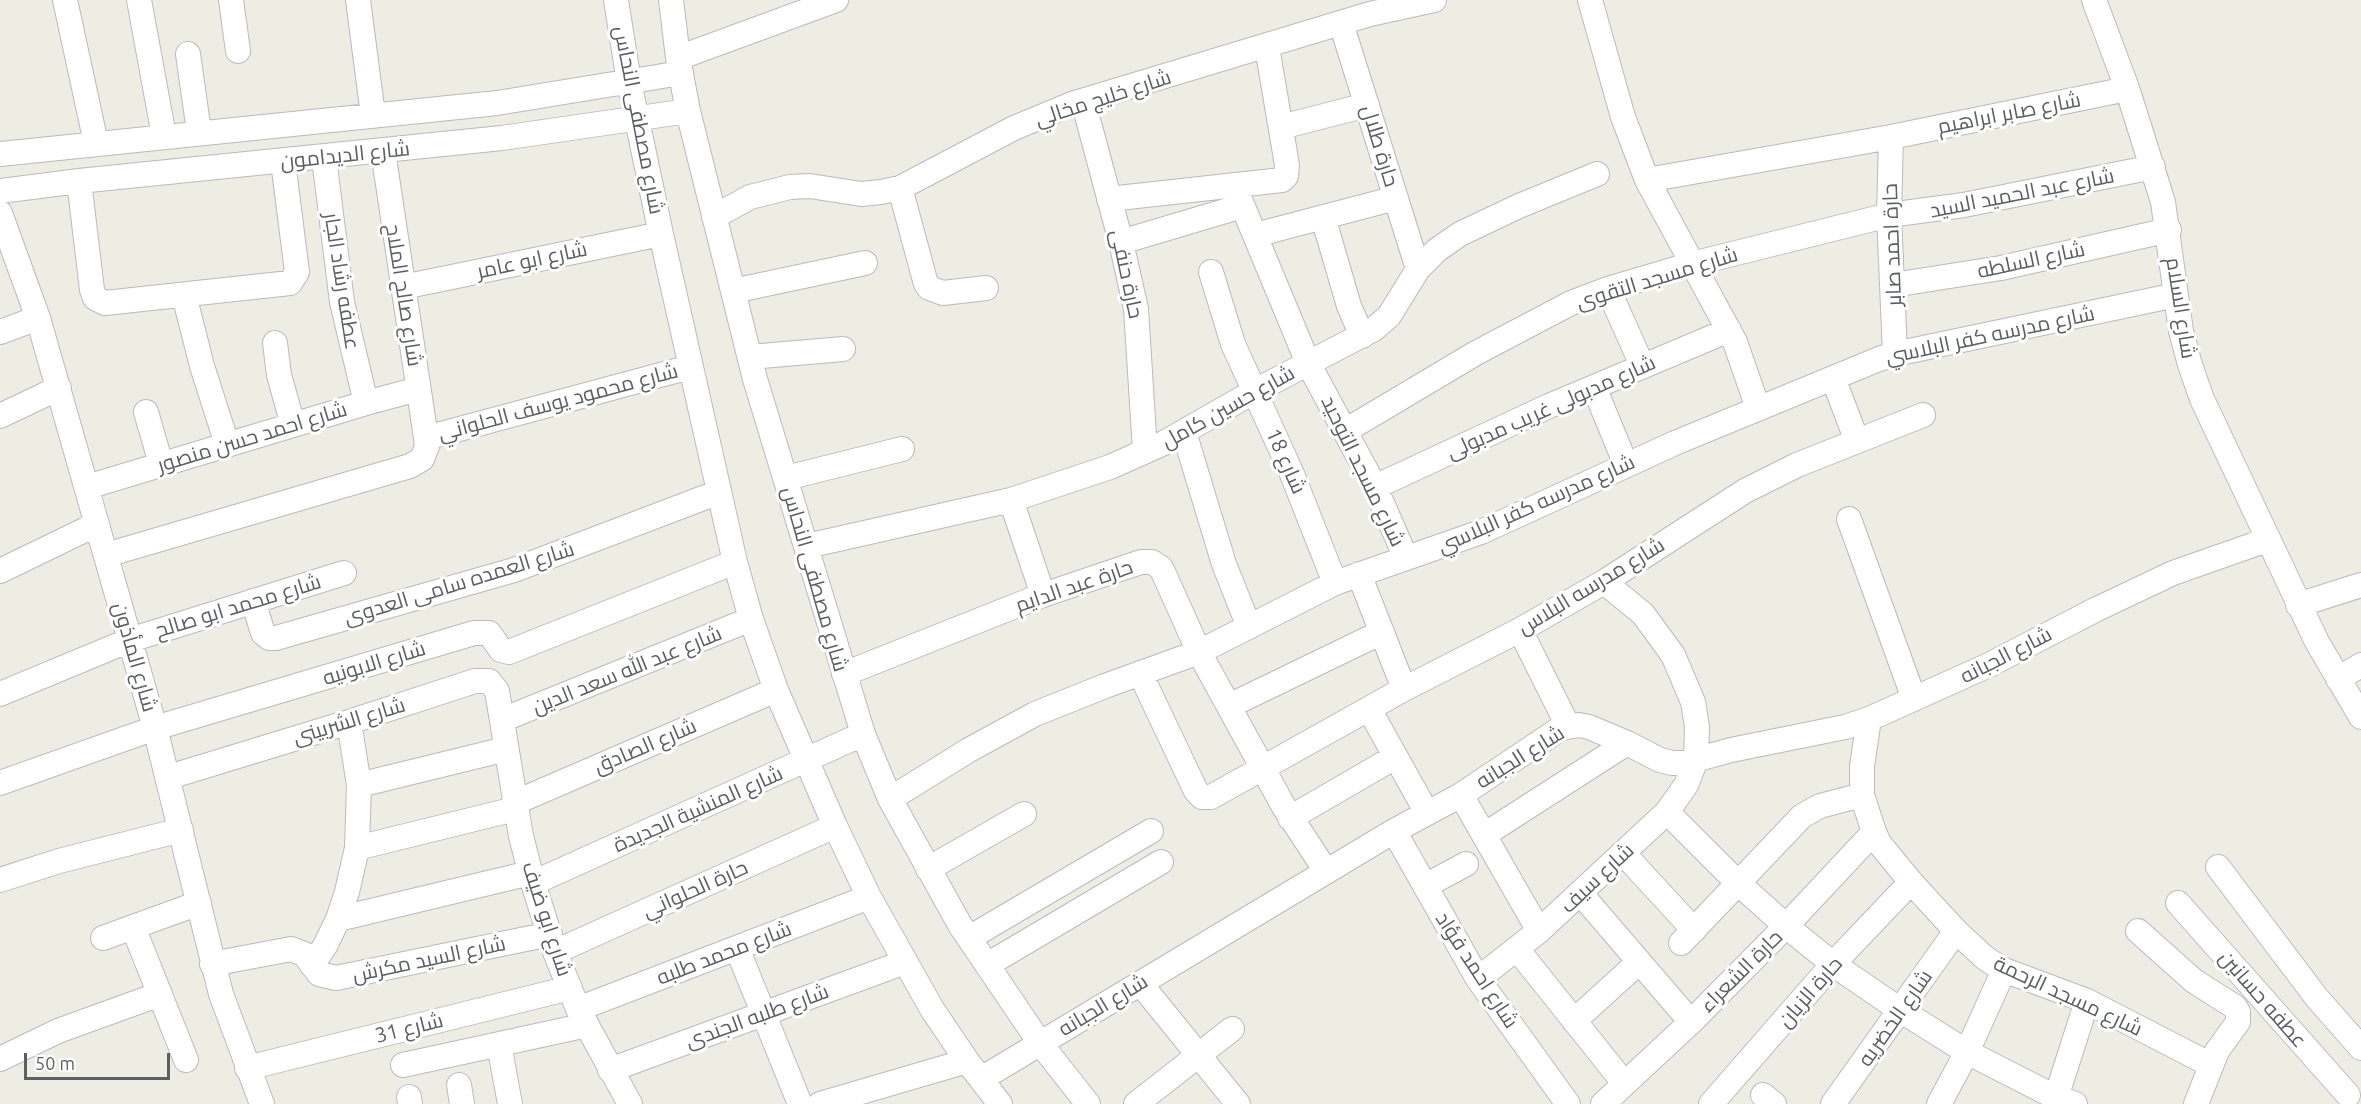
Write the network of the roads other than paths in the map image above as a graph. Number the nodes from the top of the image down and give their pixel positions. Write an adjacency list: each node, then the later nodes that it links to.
1 (65, 0): 27 (street)
2 (139, 0): 25 (street)
3 (231, 0): 13 (street)
4 (358, 0): 21 (street)
5 (616, 0): 16 (street, شارع مصطفى النحاس)
6 (671, 0): 15 (street, شارع مصطفى النحاس)
7 (836, 0): 15 (street, شارع الديدامون)
8 (1434, 0): 11 (street, شارع خليج مخالي)
9 (1590, 0): 34 (street)
10 (2094, 0): 17 (street, شارع السلام)
11 (1341, 23): 12 (street, شارع خليج مخالي); 19 (street, حارة طلال)
12 (1267, 46): 18 (street, شارع خليج مخالي); 23 (street)
13 (238, 51)
14 (188, 54): 24 (street)
15 (679, 66): 16 (street, شارع الديدامون); 20 (street, شارع مصطفى النحاس)
16 (629, 82): 21 (street, شارع الديدامون); 22 (street, شارع مصطفى النحاس)
17 (2127, 89): 26 (street, شارع صابر ابراهيم); 32 (street, شارع السلام)
18 (1083, 101): 36 (street, شارع خليج مخالي); 40 (street, حارة حنفى)
19 (1367, 105): 23 (street); 39 (street, حارة طلال)
20 (688, 111): 22 (street, شارع الديدامون); 43 (street, شارع مصطفى النحاس)
21 (373, 115): 24 (street, شارع الديدامون)
22 (636, 120): 28 (street, شارع الديدامون); 46 (street, شارع مصطفى النحاس)
23 (1281, 128): 38 (street)
24 (199, 132): 25 (street, شارع الديدامون)
25 (164, 136): 27 (street, شارع الديدامون)
26 (1891, 137): 34 (street, شارع صابر ابراهيم); 42 (street, حارة احمد صابر)
27 (96, 143): 29 (street, شارع الديدامون)
28 (382, 151): 30 (street, شارع الديدامون); 54 (street, شارع صالح الملاح)
29 (0, 154)
30 (324, 158): 31 (street, شارع الديدامون); 76 (street, عطفه رشاد الجار)
31 (283, 162): 35 (street, شارع الديدامون); 58 (street)
32 (2153, 167): 42 (street, شارع عبد الحميد السيد); 45 (street, شارع السلام)
33 (1597, 174): 51 (street, شارع حسين كامل)
34 (1647, 180): 50 (street)
35 (79, 181): 37 (street, شارع الديدامون); 58 (street)
36 (900, 188): 43 (street, شارع خليج مخالي); 55 (street)
37 (0, 191)
38 (1238, 196): 40 (street); 47 (street, شارع مسجد التوحيد); 48 (street)
39 (1396, 198): 44 (street); 51 (street, حارة طلال)
40 (1109, 199): 48 (street, حارة حنفى)
41 (0, 213): 60 (street, شارع المأذون)
42 (1889, 215): 50 (street, شارع مسجد التقوى); 53 (street, حارة احمد صابر)
43 (714, 217): 57 (street, شارع مصطفى النحاس)
44 (1323, 217): 47 (street); 63 (street)
45 (2169, 230): 53 (street, شارع السلطه); 59 (street, شارع السلام)
46 (661, 234): 54 (street, شارع ابو عامر); 70 (street, شارع مصطفى النحاس)
47 (1255, 236): 68 (street, شارع مسجد التوحيد)
48 (1121, 242): 88 (street, حارة حنفى)
49 (865, 263): 57 (street)
50 (1692, 264): 56 (street, شارع مسجد التقوى); 61 (street)
51 (1418, 269): 63 (street, شارع حسين كامل)
52 (1211, 272): 75 (street, شارع 18)
53 (1893, 285): 66 (street, حارة احمد صابر)
54 (403, 287): 74 (street, شارع صالح الملاح)
55 (986, 288)
56 (1608, 289): 69 (street); 82 (street, شارع مسجد التقوى)
57 (733, 291): 67 (street, شارع مصطفى النحاس)
58 (184, 295): 86 (street)
59 (2176, 295): 66 (street, شارع مدرسه كفر البلاسي); 98 (street, شارع السلام)
60 (38, 318): 62 (street); 73 (street, شارع المأذون)
61 (1729, 330): 69 (street, شارع مدبولى غريب مدبولى); 77 (street)
62 (0, 332)
63 (1362, 336): 68 (street, شارع حسين كامل)
64 (275, 343): 81 (street)
65 (843, 349): 67 (street)
66 (1895, 354): 71 (street, شارع مدرسه كفر البلاسي)
67 (750, 357): 91 (street, شارع مصطفى النحاس)
68 (1308, 363): 75 (street, شارع حسين كامل); 82 (street, شارع مسجد التوحيد)
69 (1642, 365): 72 (street, شارع مدبولى غريب مدبولى)
70 (690, 367): 84 (street, شارع محمود يوسف الحلواني); 94 (street, شارع مصطفى النحاس)
71 (1833, 378): 77 (street, شارع مدرسه كفر البلاسي); 85 (street)
72 (1594, 387): 90 (street); 93 (street, شارع مدبولى غريب مدبولى)
73 (58, 388): 80 (street); 92 (street, شارع المأذون)
74 (418, 389): 76 (street, شارع احمد حسن منصور); 84 (street, شارع صالح الملاح)
75 (1255, 391): 83 (street, شارع حسين كامل); 107 (street, شارع 18)
76 (366, 403): 81 (street, شارع احمد حسن منصور)
77 (1758, 408): 90 (street, شارع مدرسه كفر البلاسي)
78 (146, 412): 89 (street)
79 (1923, 415): 85 (street, شارع مدرسه البلاس)
80 (0, 416)
81 (293, 425): 86 (street, شارع احمد حسن منصور)
82 (1346, 431): 93 (street, شارع مسجد التوحيد)
83 (1184, 432): 88 (street, شارع حسين كامل); 113 (street)
84 (426, 438): 100 (street)
85 (1857, 441): 106 (street, شارع مدرسه البلاس)
86 (227, 444): 89 (street, شارع احمد حسن منصور)
87 (902, 449): 91 (street)
88 (1146, 451): 95 (street, شارع حسين كامل)
89 (161, 464): 92 (street, شارع احمد حسن منصور)
90 (1626, 465): 101 (street, شارع مدرسه كفر البلاسي)
91 (786, 478): 99 (street, شارع مصطفى النحاس)
92 (87, 487): 97 (street, شارع المأذون)
93 (1375, 487): 101 (street, شارع مسجد التوحيد)
94 (719, 492): 102 (street, شارع مصطفى النحاس); 110 (street, شارع العمده سامى العدوى)
95 (1011, 500): 99 (street, شارع حسين كامل); 109 (street)
96 (1849, 519): 125 (street)
97 (97, 524): 100 (street, شارع المأذون); 103 (street)
98 (2267, 540): 111 (street, شارع السلام); 125 (street, شارع الجبانه)
99 (807, 546): 119 (street, شارع مصطفى النحاس)
100 (106, 555): 116 (street, شارع المأذون)
101 (1406, 558): 105 (street, شارع مدرسه كفر البلاسي)
102 (735, 562): 112 (street, شارع مصطفى النحاس); 133 (street, شارع الابونيه)
103 (0, 571)
104 (344, 573): 110 (street, شارع محمد ابو صالح)
105 (1359, 574): 107 (street, شارع مدرسه كفر البلاسي); 115 (street)
106 (1604, 582): 114 (street, شارع مدرسه البلاس); 139 (street)
107 (1335, 583): 113 (street, شارع مدرسه كفر البلاسي)
108 (2361, 585): 111 (street)
109 (1042, 595): 117 (street, حارة عبد الدايم); 119 (street, حارة عبد الدايم)
110 (253, 601): 116 (street, شارع محمد ابو صالح)
111 (2298, 605): 121 (street, شارع السلام)
112 (751, 619): 122 (street, شارع مصطفى النحاس); 130 (street, شارع عبد الله سعد الدين)
113 (1249, 627): 117 (street, شارع مدرسه كفر البلاسي)
114 (1520, 630): 123 (street, شارع مدرسه البلاس); 132 (street)
115 (1382, 632): 123 (street); 126 (street)
116 (130, 640): 124 (street, شارع محمد ابو صالح); 133 (street, شارع المأذون)
117 (1199, 652): 120 (street, شارع مدرسه كفر البلاسي); 126 (street, حارة عبد الدايم)
118 (2361, 665): 121 (street)
119 (844, 674): 134 (street, شارع مصطفى النحاس)
120 (1140, 674): 140 (street, شارع مدرسه البلاس); 146 (street, شارع مدرسه كفر البلاسي)
121 (2338, 679): 128 (street, شارع السلام)
122 (776, 690): 138 (street, شارع مصطفى النحاس); 147 (street, شارع الصادق)
123 (1404, 690): 127 (street, شارع مدرسه البلاس)
124 (0, 694)
125 (1914, 699): 129 (street, شارع الجبانه)
126 (1229, 706): 140 (street, حارة عبد الدايم)
127 (1369, 709): 137 (street); 140 (street, شارع مدرسه البلاس)
128 (2361, 717)
129 (1869, 719): 139 (street, شارع الجبانه); 145 (street, شارع مسجد الرحمة)
130 (502, 720): 131 (street, شارع الشربينى); 136 (street, شارع ابو ضيف)
131 (349, 722): 141 (street, شارع الشربينى); 143 (street)
132 (1568, 726): 135 (street, شارع الجبانه); 144 (street, شارع الجبانه)
133 (155, 728): 141 (street, شارع المأذون); 142 (street, شارع الابونيه)
134 (863, 734): 138 (street, شارع المنشية الجديدة); 146 (street, شارع مصطفى النحاس)
135 (1627, 743): 139 (street, شارع الجبانه); 157 (street)
136 (506, 749): 143 (street); 147 (street, شارع ابو ضيف)
137 (1395, 757): 149 (street); 151 (street)
138 (806, 760): 152 (street, شارع مصطفى النحاس); 165 (street, شارع المنشية الجديدة)
139 (1696, 760): 148 (street, شارع سيف)
140 (1264, 768): 151 (street, حارة عبد الدايم)
141 (169, 777): 153 (street, شارع المأذون)
142 (0, 783)
143 (359, 785): 158 (street)
144 (1461, 795): 149 (street, شارع الجبانه); 157 (street)
145 (1862, 795): 156 (street, شارع مسجد الرحمة); 168 (street)
146 (890, 799): 163 (street, شارع مصطفى النحاس)
147 (514, 806): 158 (street, شارع الصادق); 165 (street, شارع ابو ضيف)
148 (1667, 812): 159 (street, شارع سيف); 168 (street)
149 (1427, 813): 155 (street, شارع الجبانه)
150 (1024, 814): 163 (street)
151 (1290, 819): 164 (street, حارة عبد الدايم)
152 (835, 826): 171 (street, شارع مصطفى النحاس); 182 (street, حارة الحلواني)
153 (181, 830): 166 (street); 172 (street, شارع المأذون)
154 (1152, 831): 181 (street)
155 (1394, 831): 164 (street, شارع الجبانه); 169 (street, شارع احمد فؤاد)
156 (1874, 832): 167 (street, شارع مسجد الرحمة); 175 (street, حارة الشعراء)
157 (1484, 835): 177 (street)
158 (357, 848): 174 (street)
159 (1624, 854): 168 (street); 170 (street, شارع سيف)
160 (1161, 862): 190 (street)
161 (1466, 864): 169 (street)
162 (2218, 867): 204 (street)
163 (928, 869): 181 (street, شارع مصطفى النحاس)
164 (1326, 871): 193 (street, شارع الجبانه)
165 (531, 878): 174 (street, شارع المنشية الجديدة); 182 (street, شارع ابو ضيف)
166 (0, 880)
167 (1911, 882): 178 (street, شارع مسجد الرحمة); 188 (street, حارة الزيان)
168 (1738, 883): 175 (street)
169 (1425, 886): 192 (street, شارع احمد فؤاد)
170 (1581, 894): 177 (street, شارع سيف); 186 (street)
171 (869, 897): 183 (street, شارع محمد طلبه); 185 (street, شارع مصطفى النحاس)
172 (199, 903): 176 (street); 187 (street, شارع المأذون)
173 (2178, 903): 215 (street, عطفه حسانين)
174 (338, 919): 189 (street)
175 (1786, 926): 188 (street); 200 (street, حارة الشعراء)
176 (133, 927): 180 (street); 194 (street)
177 (1539, 931): 184 (street, شارع سيف)
178 (1956, 931): 191 (street, شارع مسجد الرحمة); 197 (street, شارع الخضريه)
179 (2138, 931): 210 (street)
180 (103, 938)
181 (969, 938): 190 (street, شارع مصطفى النحاس)
182 (552, 943): 189 (street, شارع السيد مكرش); 196 (street, شارع ابو ضيف)
183 (737, 948): 196 (street, شارع محمد طلبه); 198 (street)
184 (1517, 949): 192 (street, شارع سيف); 199 (street)
185 (905, 962): 198 (street, شارع طلبه الجندى); 213 (street, شارع مصطفى النحاس)
186 (1640, 962): 199 (street); 200 (street)
187 (212, 964): 189 (street, شارع السيد مكرش); 211 (street, شارع المأذون)
188 (1833, 964): 197 (street); 228 (street, حارة الزيان)
189 (312, 965)
190 (987, 965): 202 (street, شارع مصطفى النحاس)
191 (2004, 970): 195 (street, شارع مسجد الرحمة); 205 (street)
192 (1478, 979): 226 (street, شارع احمد فؤاد)
193 (1140, 983): 202 (street, شارع الجبانه); 206 (street)
194 (160, 994): 207 (street); 208 (street)
195 (2087, 1001): 210 (street, شارع مسجد الرحمة); 216 (street)
196 (578, 1007): 203 (street); 211 (street, شارع 31); 212 (street, شارع ابو ضيف)
197 (1900, 1010): 205 (street); 229 (street, شارع الخضريه)
198 (764, 1014): 212 (street, شارع طلبه الجندى); 220 (street)
199 (1574, 1021): 214 (street)
200 (1690, 1022): 214 (street, حارة الشعراء)
201 (1232, 1029): 206 (street)
202 (1040, 1043): 213 (street, شارع الجبانه); 223 (street, شارع مصطفى النحاس)
203 (498, 1044): 209 (street); 218 (street)
204 (2361, 1048)
205 (1967, 1052): 216 (street); 230 (street)
206 (1198, 1055): 224 (street); 225 (street)
207 (0, 1059)
208 (186, 1060)
209 (403, 1065)
210 (2211, 1065): 231 (street)
211 (247, 1068): 217 (street, شارع المأذون)
212 (610, 1070): 219 (street, شارع ابو ضيف)
213 (974, 1070): 221 (street, شارع الجبانه); 222 (street, شارع مصطفى النحاس)
214 (1624, 1083): 227 (street, حارة الشعراء)
215 (2349, 1094)
216 (2062, 1102)
217 (262, 1104)
218 (510, 1104)
219 (630, 1104)
220 (800, 1104)
221 (820, 1104)
222 (1000, 1104)
223 (1088, 1104)
224 (1136, 1104)
225 (1238, 1104)
226 (1568, 1104)
227 (1603, 1104)
228 (1711, 1104)
229 (1833, 1104)
230 (1939, 1104)
231 (2196, 1104)

